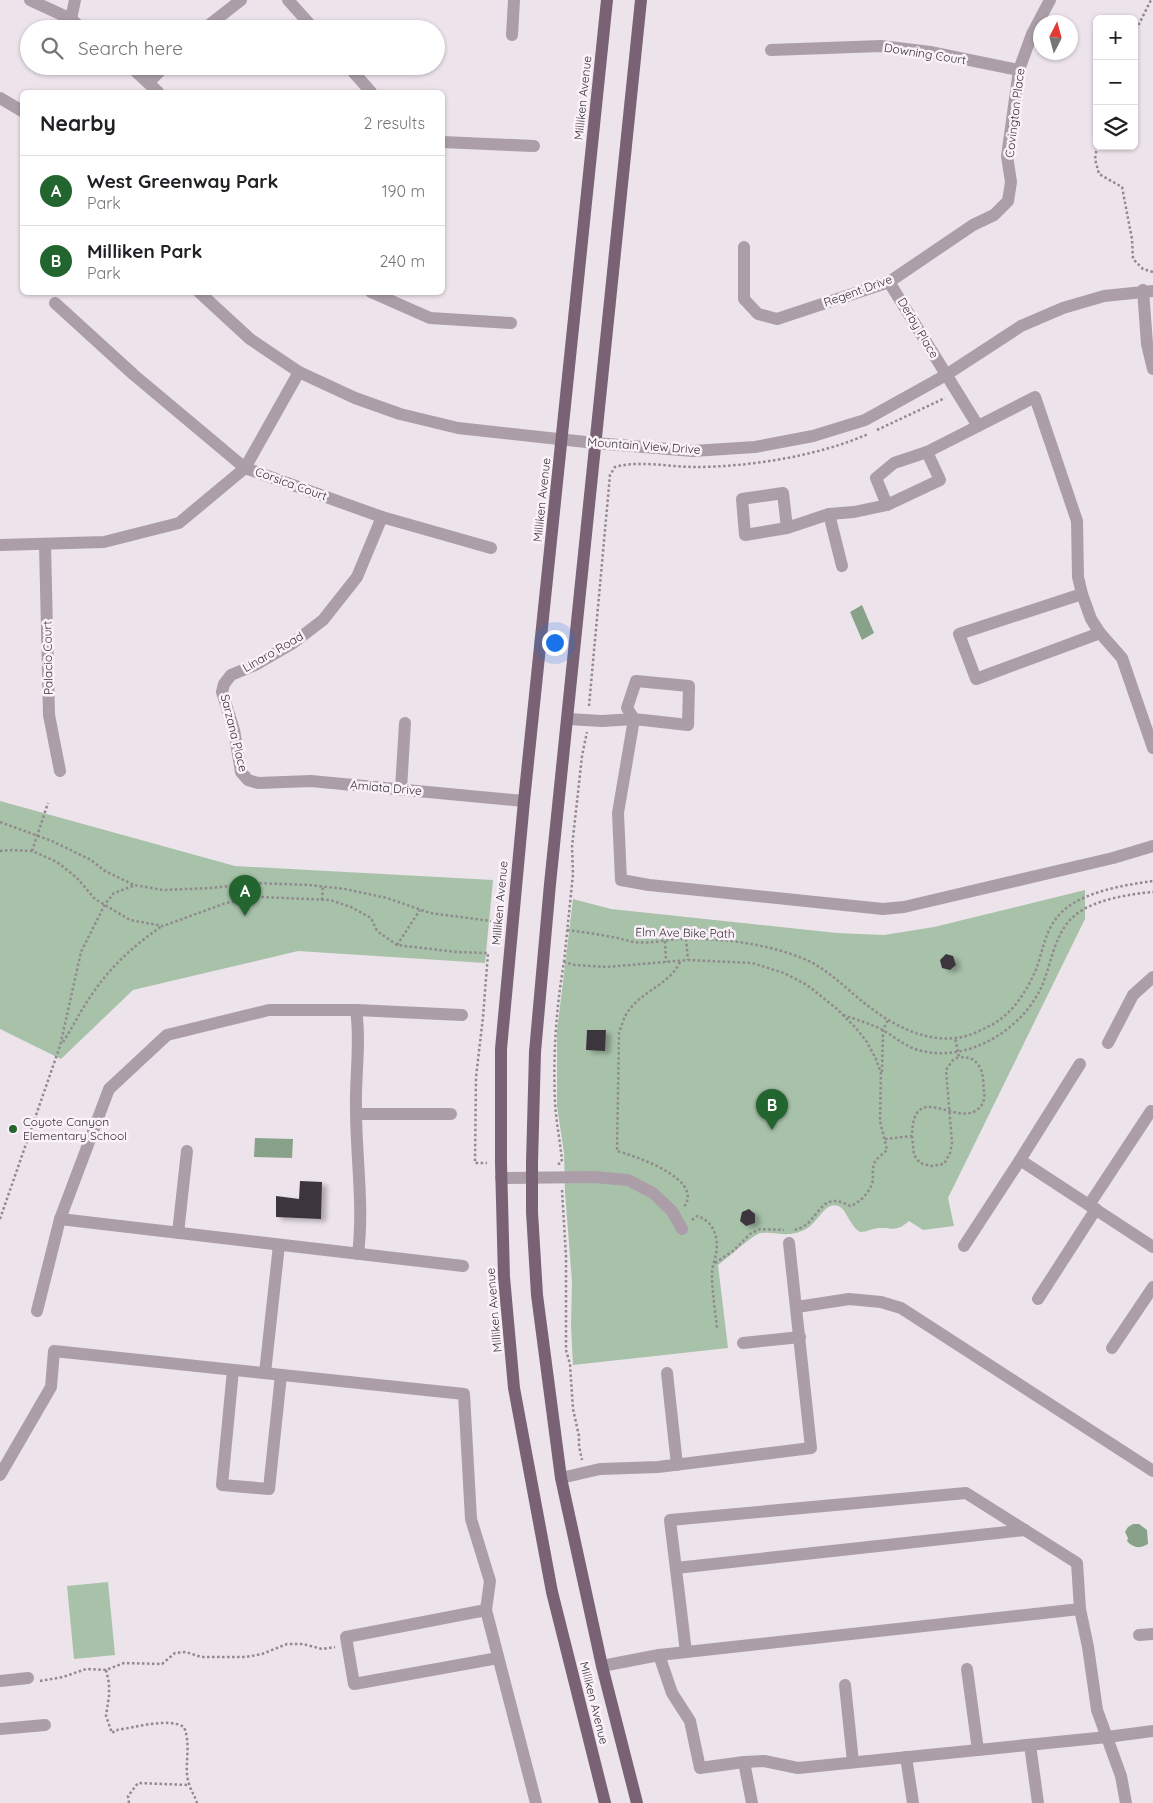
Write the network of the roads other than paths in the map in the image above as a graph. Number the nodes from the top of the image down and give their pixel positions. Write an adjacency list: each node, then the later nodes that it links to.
1 (30, 0): 9 (street)
2 (75, 0): 9 (street)
3 (240, 0): 10 (street)
4 (288, 0): 11 (street)
5 (514, 0): 12 (street)
6 (607, 0): 37 (main road, Milliken Avenue)
7 (640, 0): 38 (main road, Milliken Avenue)
8 (1050, 0): 14 (street, Covington Place)
9 (71, 19)
10 (215, 20)
11 (306, 20)
12 (512, 35)
13 (771, 50): 14 (street, Downing Court)
14 (1019, 70): 25 (street, Covington Place)
15 (141, 75): 18 (street)
16 (156, 75): 18 (street)
17 (356, 75): 20 (street)
18 (149, 82): 19 (street)
19 (156, 90)
20 (369, 90)
21 (0, 98): 22 (street)
22 (20, 110)
23 (445, 142): 24 (street)
24 (534, 146)
25 (1008, 201): 27 (street, Regent Drive)
26 (744, 247): 27 (street, Regent Drive)
27 (890, 282): 35 (street, Derby Place)
28 (1148, 290): 33 (street); 35 (street, Mountain View Drive)
29 (202, 295): 34 (street, Mountain View Drive)
30 (378, 295): 32 (street)
31 (55, 303): 40 (street, Corsica Court)
32 (511, 323)
33 (1153, 369)
34 (299, 372): 37 (street, Mountain View Drive); 40 (street)
35 (946, 375): 36 (street, Derby Place); 38 (street, Mountain View Drive)
36 (978, 426): 39 (street); 49 (street)
37 (562, 440): 38 (street, Mountain View Drive); 59 (main road, Milliken Avenue)
38 (595, 443): 52 (main road, Milliken Avenue)
39 (927, 452): 41 (street); 41 (street)
40 (245, 468): 43 (street, Corsica Court); 45 (street)
41 (887, 505): 42 (street)
42 (829, 514): 44 (street); 48 (street)
43 (382, 517): 47 (street, Corsica Court); 51 (street, Linaro Road)
44 (787, 528)
45 (45, 544): 46 (street); 56 (street, Palacio Court)
46 (0, 545)
47 (491, 548)
48 (842, 566)
49 (1082, 594): 50 (street); 50 (street)
50 (1100, 633): 55 (street)
51 (224, 684): 57 (street, Sarzana Place)
52 (568, 719): 53 (street); 72 (main road, Milliken Avenue)
53 (634, 720): 53 (street); 60 (street)
54 (404, 723): 58 (street)
55 (1153, 748)
56 (60, 771)
57 (248, 780): 58 (street, Amiata Drive)
58 (401, 789): 59 (street, Amiata Drive)
59 (524, 801): 71 (main road, Milliken Avenue)
60 (1153, 846)
61 (1152, 979): 64 (street)
62 (356, 1010): 63 (street); 67 (street); 74 (street)
63 (462, 1015)
64 (1108, 1043)
65 (1080, 1064): 70 (street)
66 (1152, 1111): 73 (street)
67 (356, 1114): 68 (street); 81 (street)
68 (450, 1114)
69 (187, 1151): 76 (street)
70 (1020, 1160): 73 (street); 79 (street)
71 (501, 1178): 72 (street); 122 (main road, Milliken Avenue)
72 (532, 1178): 75 (street); 97 (main road, Milliken Avenue)
73 (1092, 1207): 80 (street); 84 (street)
74 (60, 1219): 76 (street); 86 (street)
75 (685, 1225)
76 (178, 1233): 78 (street)
77 (789, 1243): 85 (street)
78 (279, 1245): 81 (street); 91 (street)
79 (964, 1246)
80 (1153, 1247)
81 (358, 1254): 82 (street)
82 (463, 1266)
83 (1153, 1287): 89 (street)
84 (1038, 1299)
85 (797, 1307): 87 (street); 95 (street)
86 (37, 1311)
87 (800, 1337): 88 (street); 94 (street)
88 (743, 1343)
89 (1112, 1348)
90 (233, 1370): 91 (street); 93 (street); 96 (street)
91 (265, 1373): 93 (street)
92 (667, 1373): 94 (street)
93 (280, 1374): 101 (street)
94 (678, 1465): 97 (street)
95 (1153, 1471)
96 (0, 1475)
97 (561, 1478): 107 (main road, Milliken Avenue)
98 (1025, 1530): 99 (street); 99 (street); 100 (street)
99 (676, 1568): 104 (street)
100 (1080, 1609): 104 (street); 115 (street)
101 (486, 1610): 106 (street); 106 (street)
102 (1153, 1634): 103 (street)
103 (1139, 1636)
104 (686, 1652): 105 (street)
105 (659, 1656): 107 (street); 119 (street)
106 (498, 1658): 121 (street)
107 (602, 1666): 123 (main road, Milliken Avenue)
108 (967, 1668): 117 (street)
109 (28, 1678): 110 (street)
110 (0, 1680)
111 (845, 1685): 120 (street)
112 (45, 1725): 113 (street)
113 (0, 1729)
114 (1153, 1731): 115 (street)
115 (1107, 1737): 116 (street); 127 (street)
116 (1030, 1745): 117 (street); 126 (street)
117 (978, 1750): 118 (street)
118 (906, 1757): 120 (street); 125 (street)
119 (744, 1762): 120 (street); 124 (street)
120 (853, 1762)
121 (536, 1803)
122 (605, 1803)
123 (637, 1803)
124 (752, 1803)
125 (912, 1803)
126 (1038, 1803)
127 (1126, 1803)

